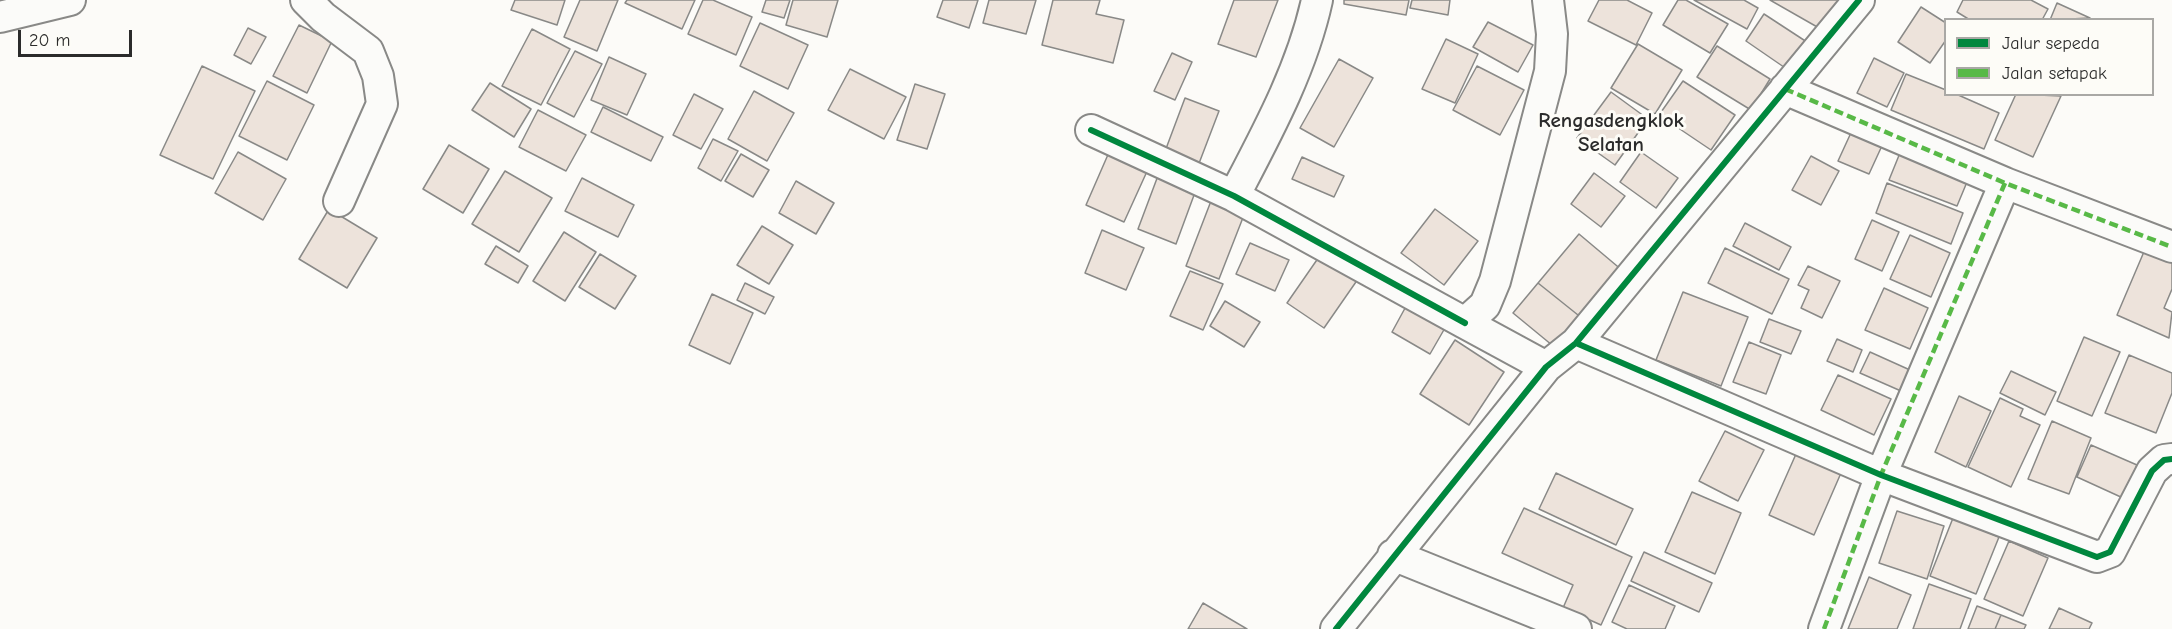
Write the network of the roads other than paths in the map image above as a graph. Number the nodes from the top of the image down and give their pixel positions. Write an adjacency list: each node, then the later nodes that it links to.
1 (69, 0): 6 (street)
2 (306, 0): 11 (street)
3 (1317, 0): 10 (street)
4 (1548, 0): 13 (street)
5 (1859, 0): 7 (street)
6 (0, 17)
7 (1785, 89): 9 (street); 14 (street)
8 (1091, 130): 10 (street)
9 (2004, 183): 12 (street); 17 (street)
10 (1234, 196): 13 (street)
11 (339, 201)
12 (2172, 247)
13 (1465, 323): 15 (street)
14 (1576, 343): 15 (street); 17 (street)
15 (1546, 367): 18 (street)
16 (2172, 459): 17 (street)
17 (1881, 475): 21 (street)
18 (1393, 555): 19 (street); 20 (street)
19 (1336, 629)
20 (1576, 629)
21 (1824, 629)

